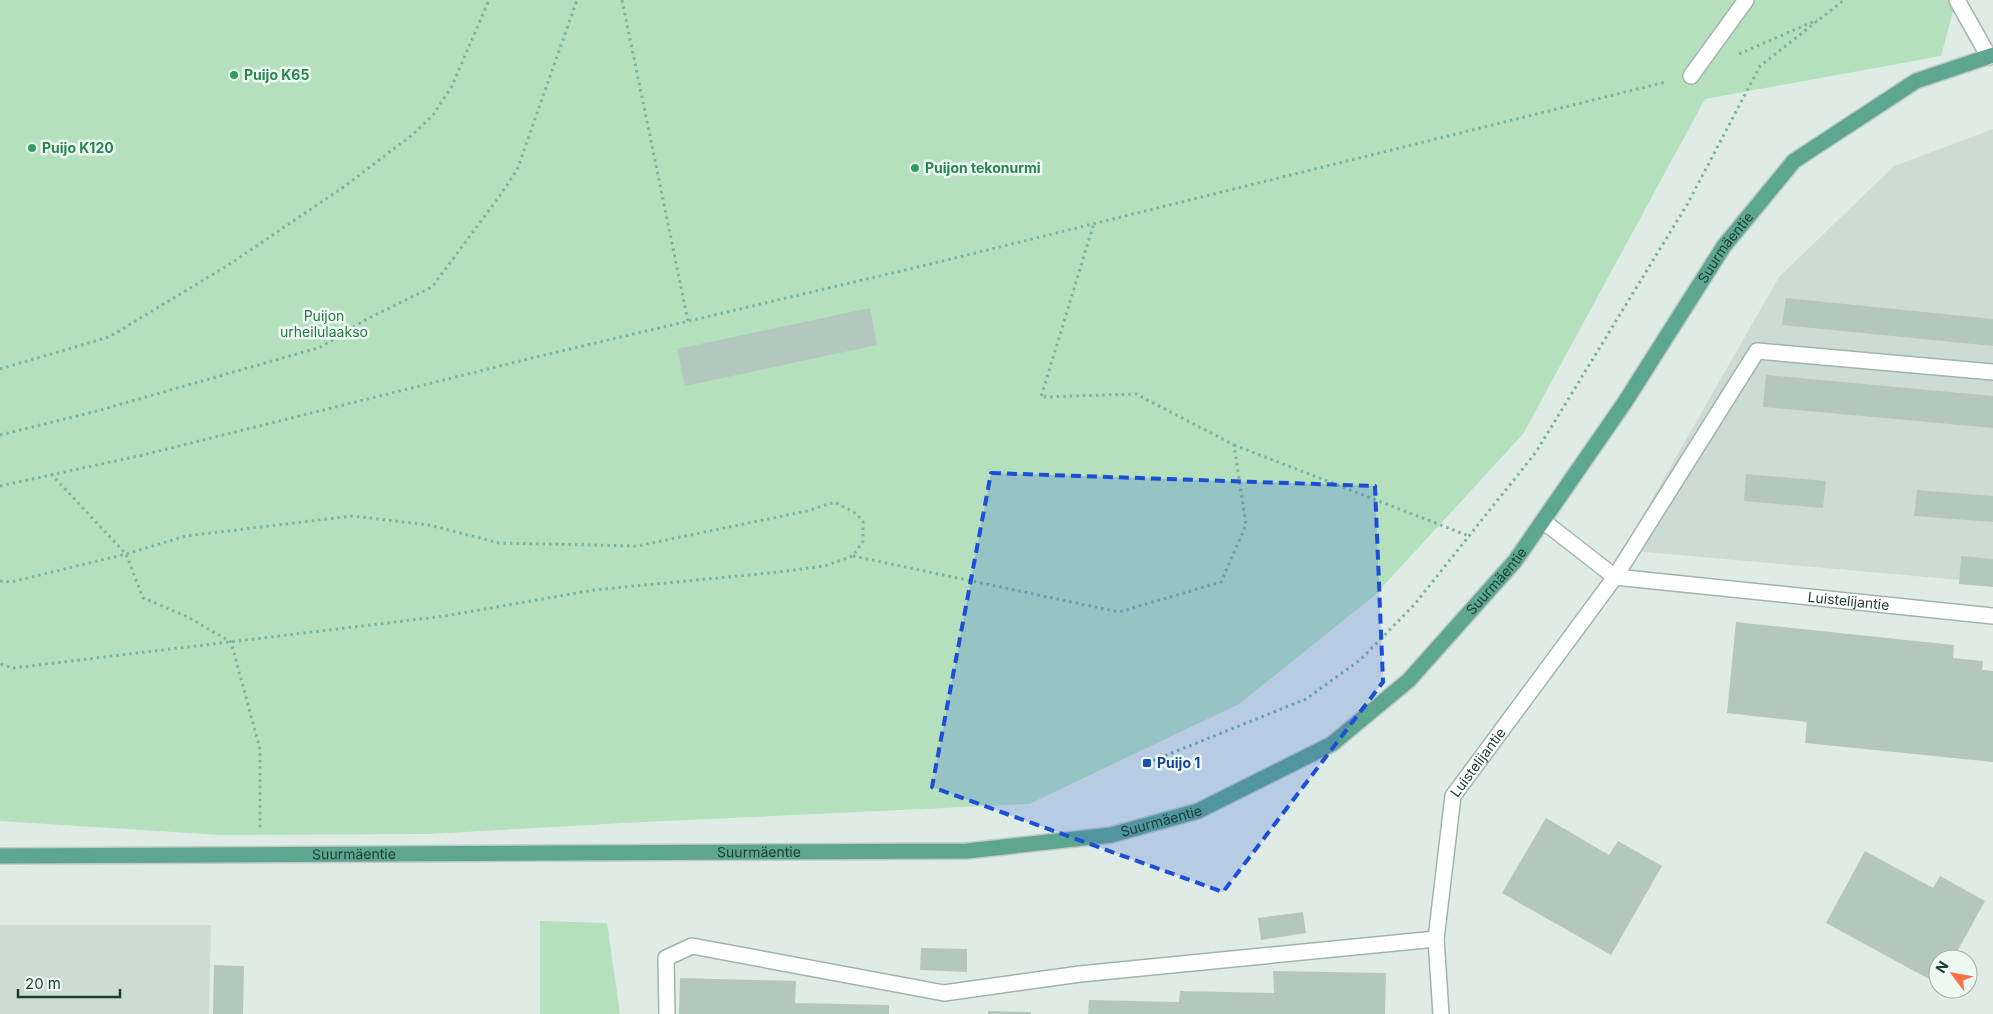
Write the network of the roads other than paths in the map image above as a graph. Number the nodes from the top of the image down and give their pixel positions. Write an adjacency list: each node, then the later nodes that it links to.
1 (1746, 0): 4 (street)
2 (1957, 0): 3 (street)
3 (1991, 56): 6 (main road, Suurmäentie)
4 (1691, 76)
5 (1993, 372): 7 (street)
6 (1543, 521): 7 (street); 9 (main road, Suurmäentie)
7 (1616, 577): 8 (street, Luistelijantie); 10 (street, Luistelijantie)
8 (1993, 616)
9 (0, 856)
10 (1436, 938): 11 (street); 12 (street, Luistelijantie)
11 (667, 1014)
12 (1441, 1014)

